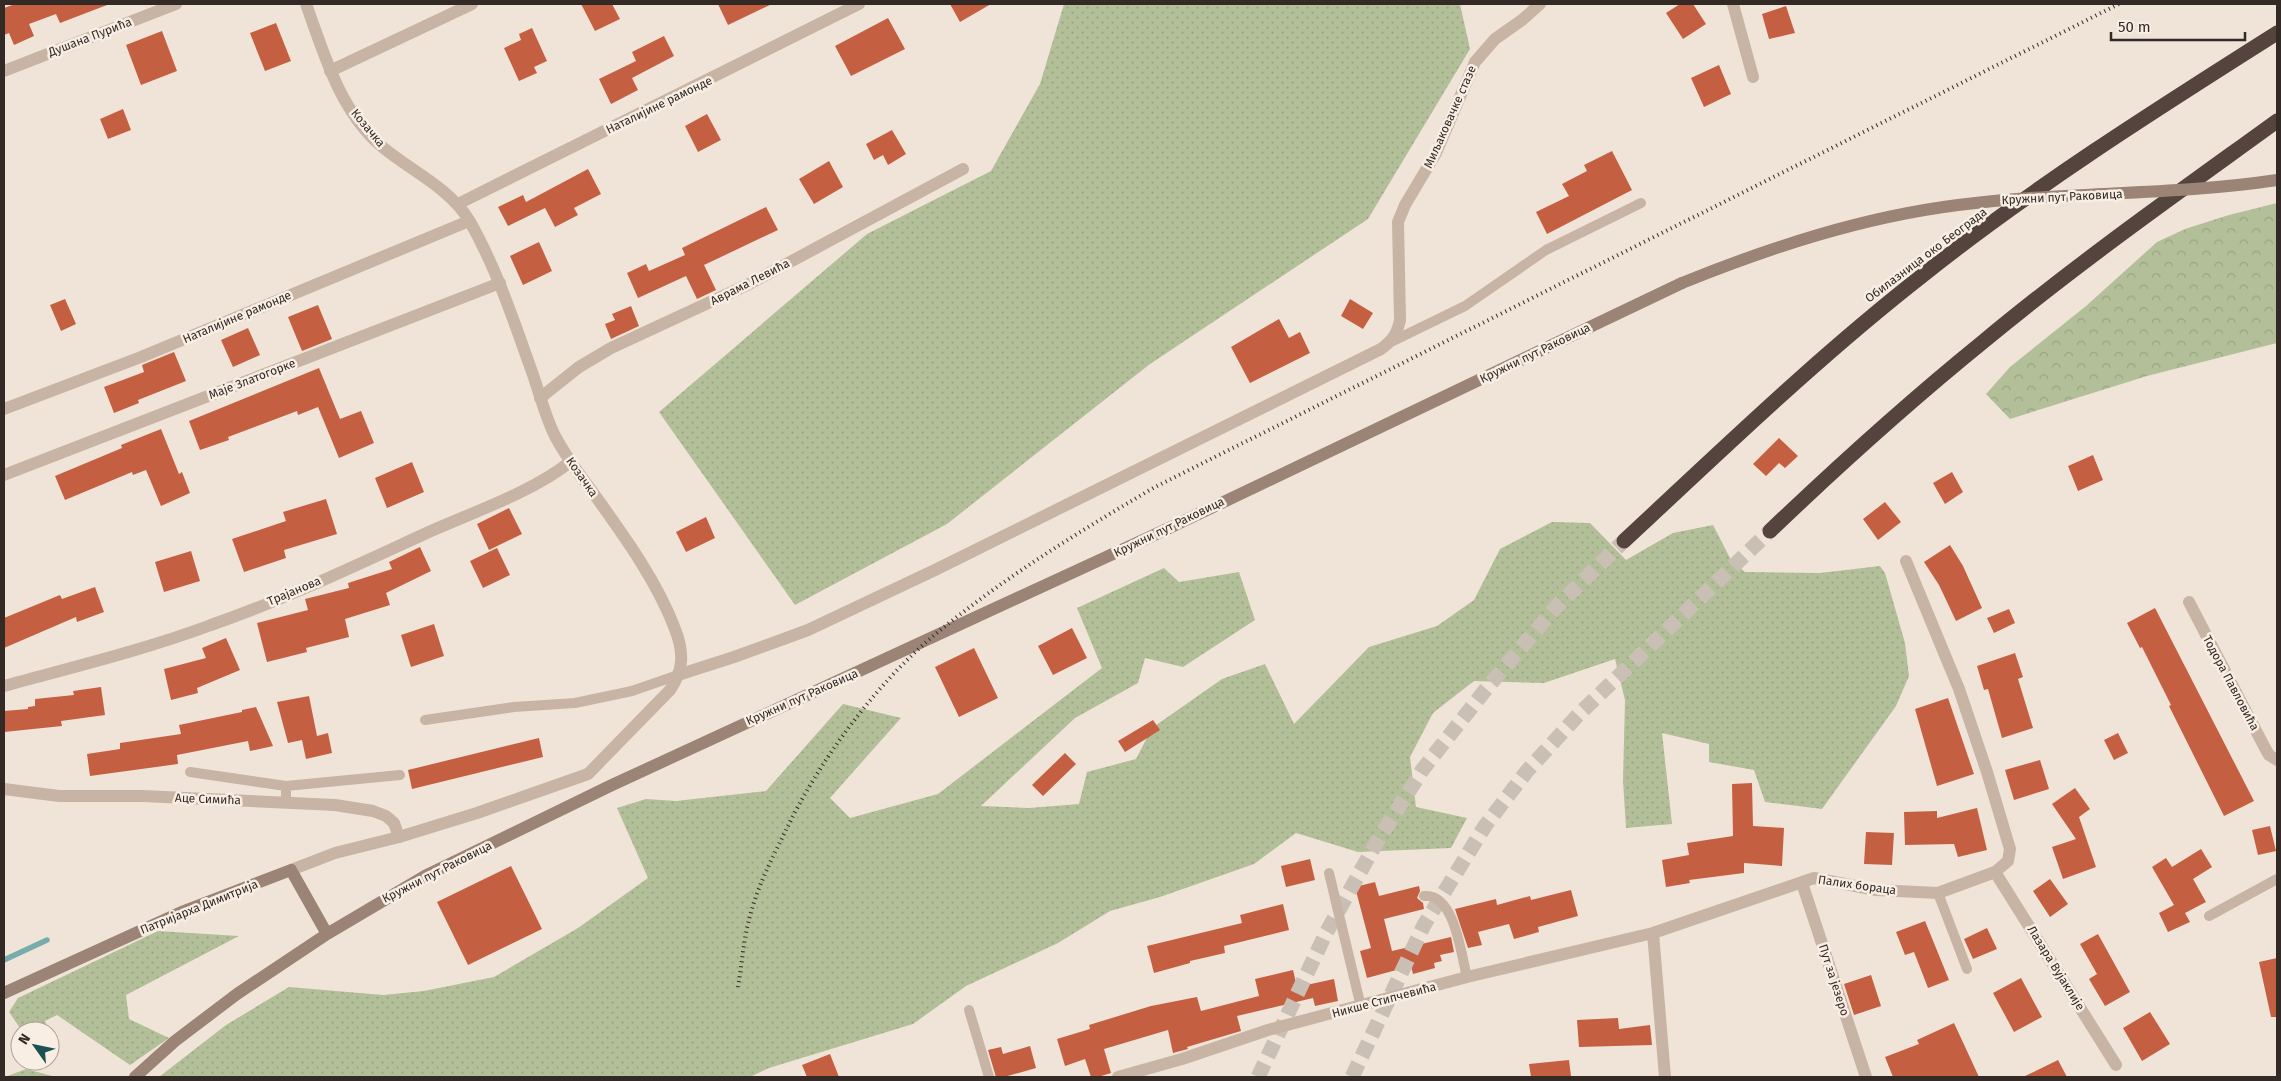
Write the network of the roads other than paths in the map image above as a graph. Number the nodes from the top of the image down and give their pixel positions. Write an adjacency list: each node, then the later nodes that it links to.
1 (176, 4): 8 (street, Душана Пурића)
2 (306, 4): 9 (street, Козачка)
3 (472, 4): 9 (street)
4 (859, 4): 15 (street, Наталијине рамонде)
5 (1540, 4): 18 (street, Миљаковачке стазе)
6 (1733, 4): 10 (street)
7 (2277, 33): 24 (highway, Обилазница око Београда)
8 (4, 71)
9 (330, 71): 15 (street, Козачка)
10 (1754, 77)
11 (2277, 121): 23 (highway)
12 (963, 169): 19 (street, Аврама Левића)
13 (2277, 180): 45 (main road, Кружни пут Раковица, bridge)
14 (1642, 203): 18 (lane)
15 (458, 204): 16 (street, Козачка)
16 (469, 221): 17 (street, Козачка); 20 (street, Наталијине рамонде)
17 (500, 283): 19 (street, Козачка); 22 (street, Маје Златогорке)
18 (1391, 342): 27 (street)
19 (540, 398): 21 (street, Козачка)
20 (4, 409)
21 (570, 462): 27 (street, Козачка); 28 (street, Трајанова)
22 (4, 475)
23 (1770, 532)
24 (1624, 541)
25 (1906, 561): 38 (street)
26 (2189, 602): 30 (street, Тодора Павловића)
27 (678, 675): 29 (lane); 36 (street, Козачка)
28 (4, 686)
29 (426, 720)
30 (2277, 760)
31 (190, 772): 33 (lane)
32 (400, 775): 33 (lane)
33 (286, 786): 35 (lane)
34 (4, 790): 35 (street, Аце Симића)
35 (286, 802): 36 (street, Аце Симића)
36 (399, 837): 37 (street, Патријарха Димитрија)
37 (291, 870): 45 (main road); 49 (main road, Патријарха Димитрија)
38 (1995, 872): 42 (street, Палих бораца); 52 (street, Лазара Вујаклије)
39 (1329, 873): 50 (lane)
40 (2277, 879): 44 (lane)
41 (1802, 883): 42 (street, Палих бораца); 46 (street, Палих бораца); 57 (street, Пут за језеро)
42 (1938, 894): 47 (lane)
43 (1424, 896): 48 (lane)
44 (2209, 916)
45 (327, 934): 53 (main road, Кружни пут Раковица)
46 (1653, 934): 48 (street, Никше Стипчевића); 56 (street)
47 (1967, 969)
48 (1467, 977): 50 (street, Никше Стипчевића)
49 (4, 993)
50 (1361, 1006): 55 (street, Никше Стипчевића)
51 (969, 1010): 54 (lane)
52 (2116, 1065)
53 (135, 1077)
54 (989, 1077)
55 (1118, 1077)
56 (1665, 1077)
57 (1866, 1077)

